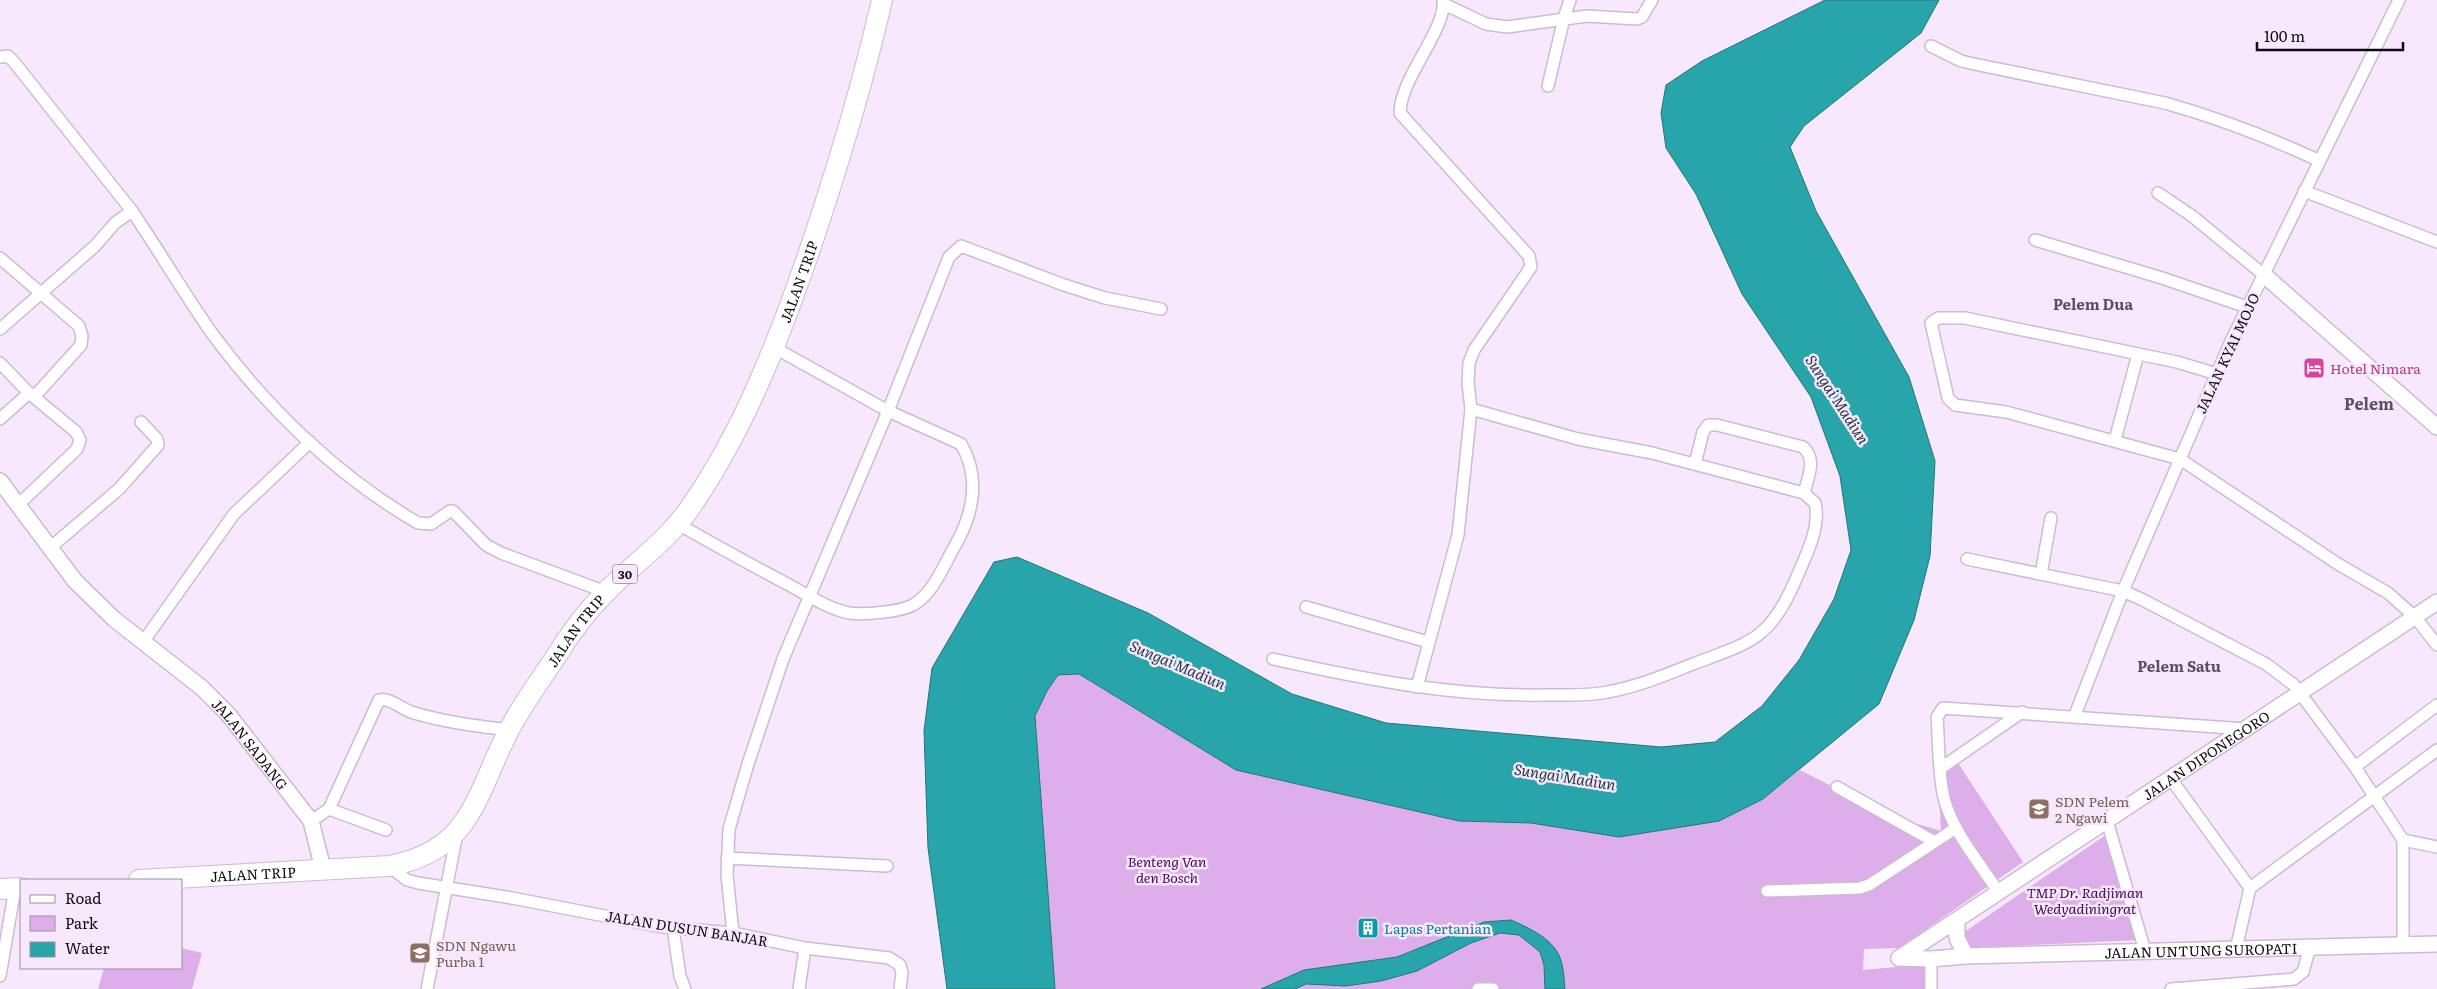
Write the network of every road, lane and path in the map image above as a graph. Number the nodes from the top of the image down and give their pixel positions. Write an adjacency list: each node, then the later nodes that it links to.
1 (882, 0): 22 (highway, JALAN TRIP / 30)
2 (1570, 0): 6 (street)
3 (1652, 0): 6 (street)
4 (2399, 0): 10 (street, JALAN KYAI MOJO)
5 (1444, 2): 6 (street); 27 (street)
6 (1564, 18): 9 (street)
7 (1931, 46): 10 (street)
8 (0, 57): 13 (street)
9 (1548, 86)
10 (2318, 160): 11 (street, JALAN KYAI MOJO)
11 (2304, 191): 15 (street); 17 (street, JALAN KYAI MOJO)
12 (2158, 193): 17 (street)
13 (132, 211): 18 (street); 33 (street)
14 (2035, 240): 19 (street)
15 (2437, 242)
16 (0, 258): 18 (street)
17 (2264, 275): 19 (street, JALAN KYAI MOJO); 31 (street)
18 (41, 292): 21 (street); 26 (street)
19 (2247, 307): 25 (street, JALAN KYAI MOJO)
20 (1161, 309): 28 (street)
21 (0, 329)
22 (775, 348): 28 (street); 40 (highway, JALAN TRIP / 30)
23 (2138, 354): 25 (street); 32 (street); 32 (street)
24 (0, 364): 26 (street)
25 (2217, 374): 34 (street, JALAN KYAI MOJO)
26 (32, 395): 29 (street); 38 (street)
27 (1471, 409): 35 (street); 51 (street)
28 (888, 411): 46 (street); 46 (street)
29 (0, 419)
30 (141, 422): 41 (street)
31 (2437, 427)
32 (2115, 440): 34 (street)
33 (310, 442): 44 (street); 50 (street)
34 (2180, 459): 45 (street, JALAN KYAI MOJO); 49 (street)
35 (1695, 464): 37 (street); 37 (street)
36 (0, 481): 38 (street, JALAN SADANG)
37 (1804, 493): 54 (street)
38 (19, 504): 41 (street, JALAN SADANG)
39 (2051, 518): 43 (street)
40 (678, 524): 44 (highway, JALAN TRIP / 30); 46 (street)
41 (51, 547): 50 (street, JALAN SADANG)
42 (1967, 559): 43 (street)
43 (2042, 574): 45 (street)
44 (606, 592): 60 (highway, JALAN TRIP / 30)
45 (2123, 592): 55 (street); 58 (street, JALAN KYAI MOJO)
46 (809, 596): 76 (street)
47 (2437, 602): 49 (street, JALAN DIPONEGORO)
48 (1306, 608): 51 (street)
49 (2415, 617): 52 (street); 55 (street, JALAN DIPONEGORO)
50 (143, 642): 68 (street, JALAN SADANG)
51 (1428, 642): 54 (street)
52 (2437, 645)
53 (1273, 659): 54 (street)
54 (1417, 687)
55 (2301, 692): 59 (street, JALAN DIPONEGORO); 62 (street)
56 (2437, 705): 62 (street)
57 (2022, 712): 58 (street); 63 (street); 63 (street)
58 (2075, 715): 59 (street)
59 (2246, 728): 64 (street, JALAN DIPONEGORO)
60 (509, 730): 67 (street); 72 (highway, JALAN TRIP / 30)
61 (2437, 750): 66 (street)
62 (2355, 767): 66 (street)
63 (1941, 768): 70 (street)
64 (2171, 779): 69 (street, JALAN DIPONEGORO); 82 (street)
65 (1837, 787): 74 (street)
66 (2374, 796): 73 (street); 82 (street)
67 (329, 809): 68 (street); 71 (street)
68 (311, 820): 79 (street, JALAN SADANG)
69 (2107, 821): 85 (street, JALAN DIPONEGORO); 94 (street)
70 (1956, 828): 74 (street); 85 (street)
71 (386, 830)
72 (456, 833): 77 (highway, JALAN TRIP / 30); 81 (street)
73 (2403, 840): 75 (street); 90 (street)
74 (1933, 841): 84 (street)
75 (2437, 847)
76 (727, 858): 78 (street); 88 (street)
77 (389, 866): 79 (highway, JALAN TRIP / 30); 81 (street, JALAN DUSUN BANJAR)
78 (887, 866)
79 (323, 869): 80 (highway, JALAN TRIP / 30)
80 (170, 879)
81 (448, 888): 87 (street, JALAN DUSUN BANJAR); 99 (street)
82 (2250, 888): 93 (street)
83 (12, 889): 98 (street)
84 (1767, 891)
85 (1999, 892): 86 (street, JALAN DIPONEGORO)
86 (1957, 921): 95 (street); 96 (street, JALAN DIPONEGORO)
87 (673, 928): 88 (street, JALAN DUSUN BANJAR); 100 (street)
88 (733, 933): 92 (street, JALAN DUSUN BANJAR)
89 (2437, 944): 90 (street, JALAN UNTUNG SUROPATI)
90 (2403, 945): 91 (street, JALAN UNTUNG SUROPATI)
91 (2310, 947): 93 (street, JALAN UNTUNG SUROPATI); 106 (street)
92 (805, 948): 101 (street); 102 (street, JALAN DUSUN BANJAR)
93 (2236, 949): 94 (street, JALAN UNTUNG SUROPATI)
94 (2145, 951): 95 (street, JALAN UNTUNG SUROPATI)
95 (1966, 956): 97 (street, JALAN UNTUNG SUROPATI)
96 (1899, 958): 97 (street, JALAN UNTUNG SUROPATI)
97 (1930, 959): 105 (street)
98 (0, 976)
99 (427, 989)
100 (685, 989)
101 (799, 989)
102 (900, 989)
103 (1478, 989): 104 (street)
104 (1493, 989)
105 (1931, 989)
106 (2171, 989)

